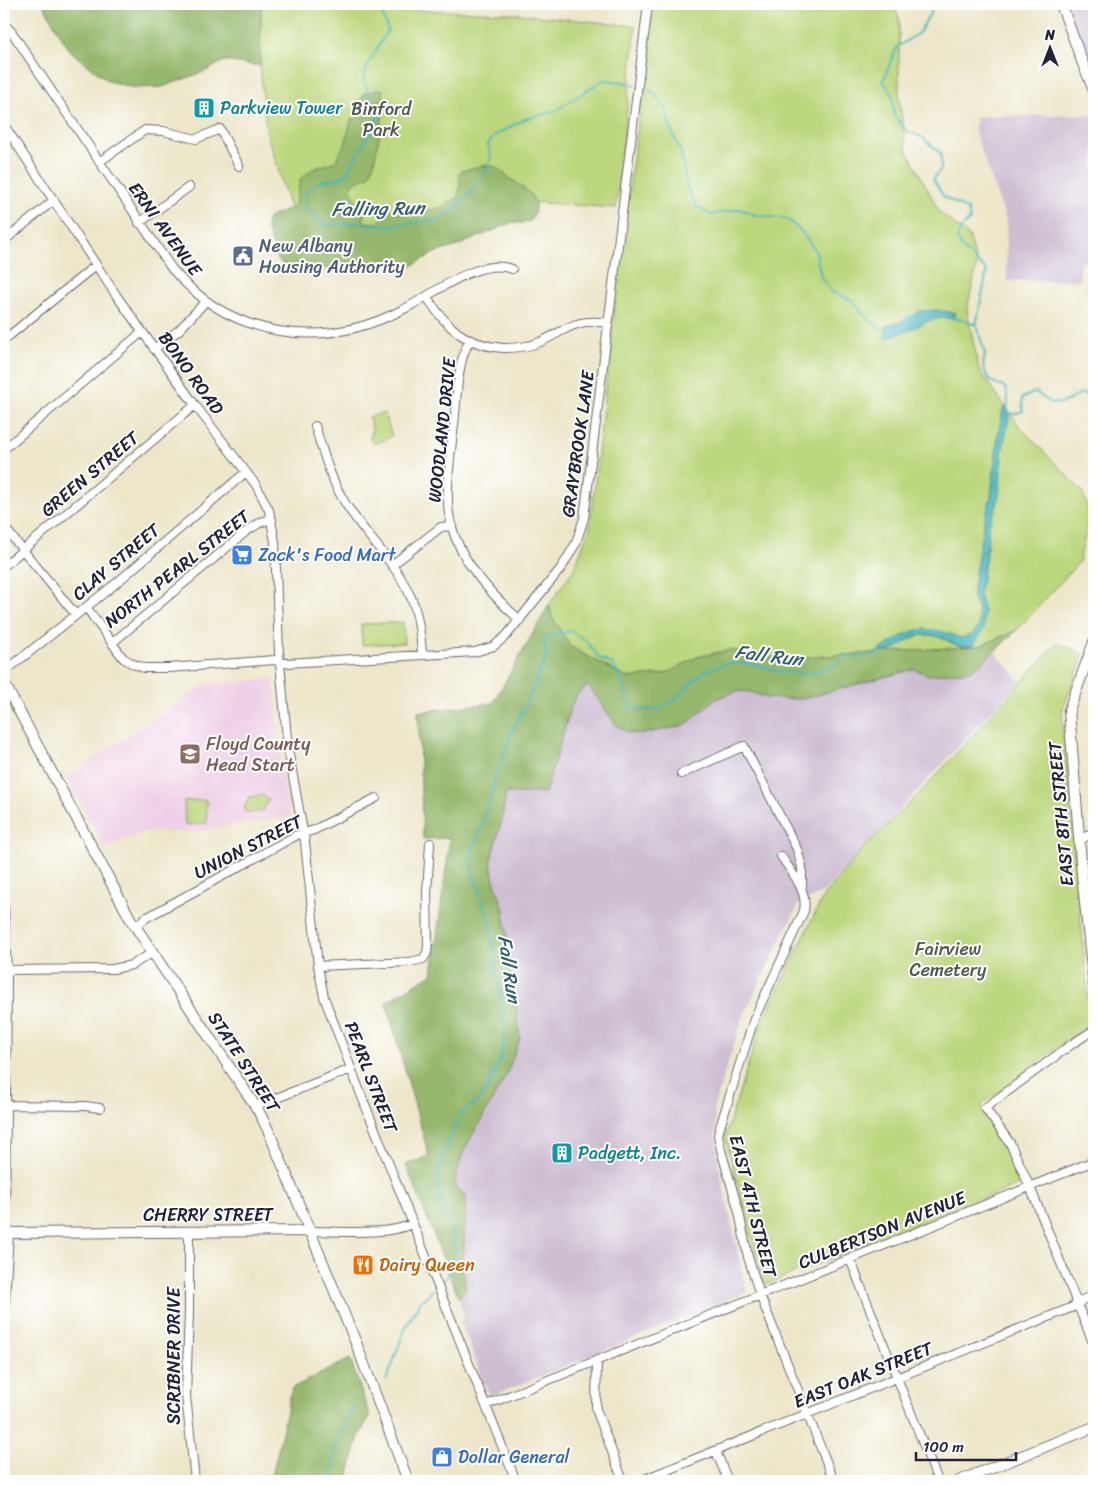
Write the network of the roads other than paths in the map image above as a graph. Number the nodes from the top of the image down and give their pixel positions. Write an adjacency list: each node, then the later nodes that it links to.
1 (648, 4): 16 (street, GRAYBROOK LANE)
2 (1062, 4): 4 (main road)
3 (4, 24): 6 (street, ERNI AVENUE)
4 (1094, 90)
5 (5, 128): 9 (street, BONO ROAD)
6 (99, 162): 7 (street); 10 (street, ERNI AVENUE)
7 (239, 166)
8 (189, 187): 10 (street)
9 (54, 200): 11 (street); 12 (street, BONO ROAD)
10 (139, 223): 15 (street, ERNI AVENUE)
11 (4, 241)
12 (96, 265): 17 (street, BONO ROAD); 18 (street)
13 (512, 269): 14 (street, ERNI AVENUE)
14 (427, 297): 15 (street, ERNI AVENUE); 19 (street)
15 (206, 301): 20 (street)
16 (608, 323): 19 (street); 33 (street, GRAYBROOK LANE)
17 (142, 332): 20 (street, BONO ROAD); 23 (street)
18 (4, 340)
19 (470, 340): 26 (street, WOODLAND DRIVE)
20 (154, 349): 21 (street, BONO ROAD)
21 (195, 405): 24 (street, BONO ROAD); 28 (street, GREEN STREET)
22 (316, 426): 29 (street)
23 (4, 449)
24 (246, 472): 25 (street, BONO ROAD); 31 (street, CLAY STREET)
25 (272, 520): 34 (street, NORTH PEARL STREET); 37 (street, BONO ROAD)
26 (452, 526): 29 (street); 33 (street, WOODLAND DRIVE)
27 (4, 527): 28 (street)
28 (23, 550): 30 (street, GREEN STREET); 32 (street)
29 (392, 565): 36 (street)
30 (4, 566)
31 (86, 607): 32 (street, CLAY STREET); 34 (street, NORTH PEARL STREET)
32 (76, 615): 38 (street, CLAY STREET)
33 (520, 620): 36 (street, GRAYBROOK LANE)
34 (112, 642): 37 (street, GRAYBROOK LANE)
35 (1094, 642): 46 (main road, EAST 8TH STREET)
36 (422, 654): 37 (street, GRAYBROOK LANE)
37 (281, 663): 45 (street, PEARL STREET)
38 (4, 672)
39 (4, 684): 51 (main road, STATE STREET)
40 (681, 774): 49 (street)
41 (376, 798): 45 (street, UNION STREET)
42 (4, 807): 43 (street)
43 (4, 818)
44 (1094, 831): 46 (street)
45 (303, 832): 51 (street, UNION STREET); 53 (street, PEARL STREET)
46 (1080, 842): 55 (main road, EAST 8TH STREET)
47 (430, 844): 53 (street)
48 (781, 856): 49 (street, EAST 4TH STREET)
49 (802, 888): 68 (street, EAST 4TH STREET)
50 (4, 907): 54 (street)
51 (136, 927): 52 (main road, STATE STREET)
52 (152, 953): 54 (street); 59 (main road, STATE STREET)
53 (318, 966): 57 (street, PEARL STREET)
54 (5, 970): 58 (street)
55 (1094, 986)
56 (1094, 1030): 62 (street)
57 (351, 1069): 59 (street); 63 (street, PEARL STREET)
58 (5, 1105): 60 (street); 66 (street)
59 (256, 1106): 65 (main road, STATE STREET)
60 (100, 1108)
61 (1094, 1161): 62 (street, CULBERTSON AVENUE)
62 (1030, 1187): 67 (street, CULBERTSON AVENUE); 70 (street)
63 (412, 1224): 65 (street, CHERRY STREET); 75 (street, PEARL STREET)
64 (189, 1231): 65 (main road, CHERRY STREET); 66 (main road, CHERRY STREET); 79 (street, SCRIBNER DRIVE)
65 (310, 1231): 80 (main road, STATE STREET)
66 (6, 1233): 71 (street)
67 (850, 1259): 68 (street, CULBERTSON AVENUE); 74 (street)
68 (760, 1295): 73 (street, CULBERTSON AVENUE); 76 (street, EAST 4TH STREET)
69 (1094, 1295): 70 (street, EAST OAK STREET)
70 (1078, 1305): 72 (street); 74 (street, EAST OAK STREET)
71 (4, 1316)
72 (1094, 1346)
73 (598, 1360): 75 (street, CULBERTSON AVENUE); 82 (street)
74 (897, 1378): 76 (street, EAST OAK STREET); 86 (street)
75 (486, 1405): 81 (street, PEARL STREET)
76 (806, 1414): 78 (street, EAST OAK STREET); 85 (street, EAST 4TH STREET)
77 (1094, 1427): 87 (main road)
78 (716, 1451): 83 (street, EAST OAK STREET); 84 (street)
79 (194, 1481)
80 (408, 1481)
81 (516, 1481)
82 (623, 1481)
83 (640, 1481)
84 (728, 1481)
85 (834, 1481)
86 (938, 1481)
87 (959, 1481)

